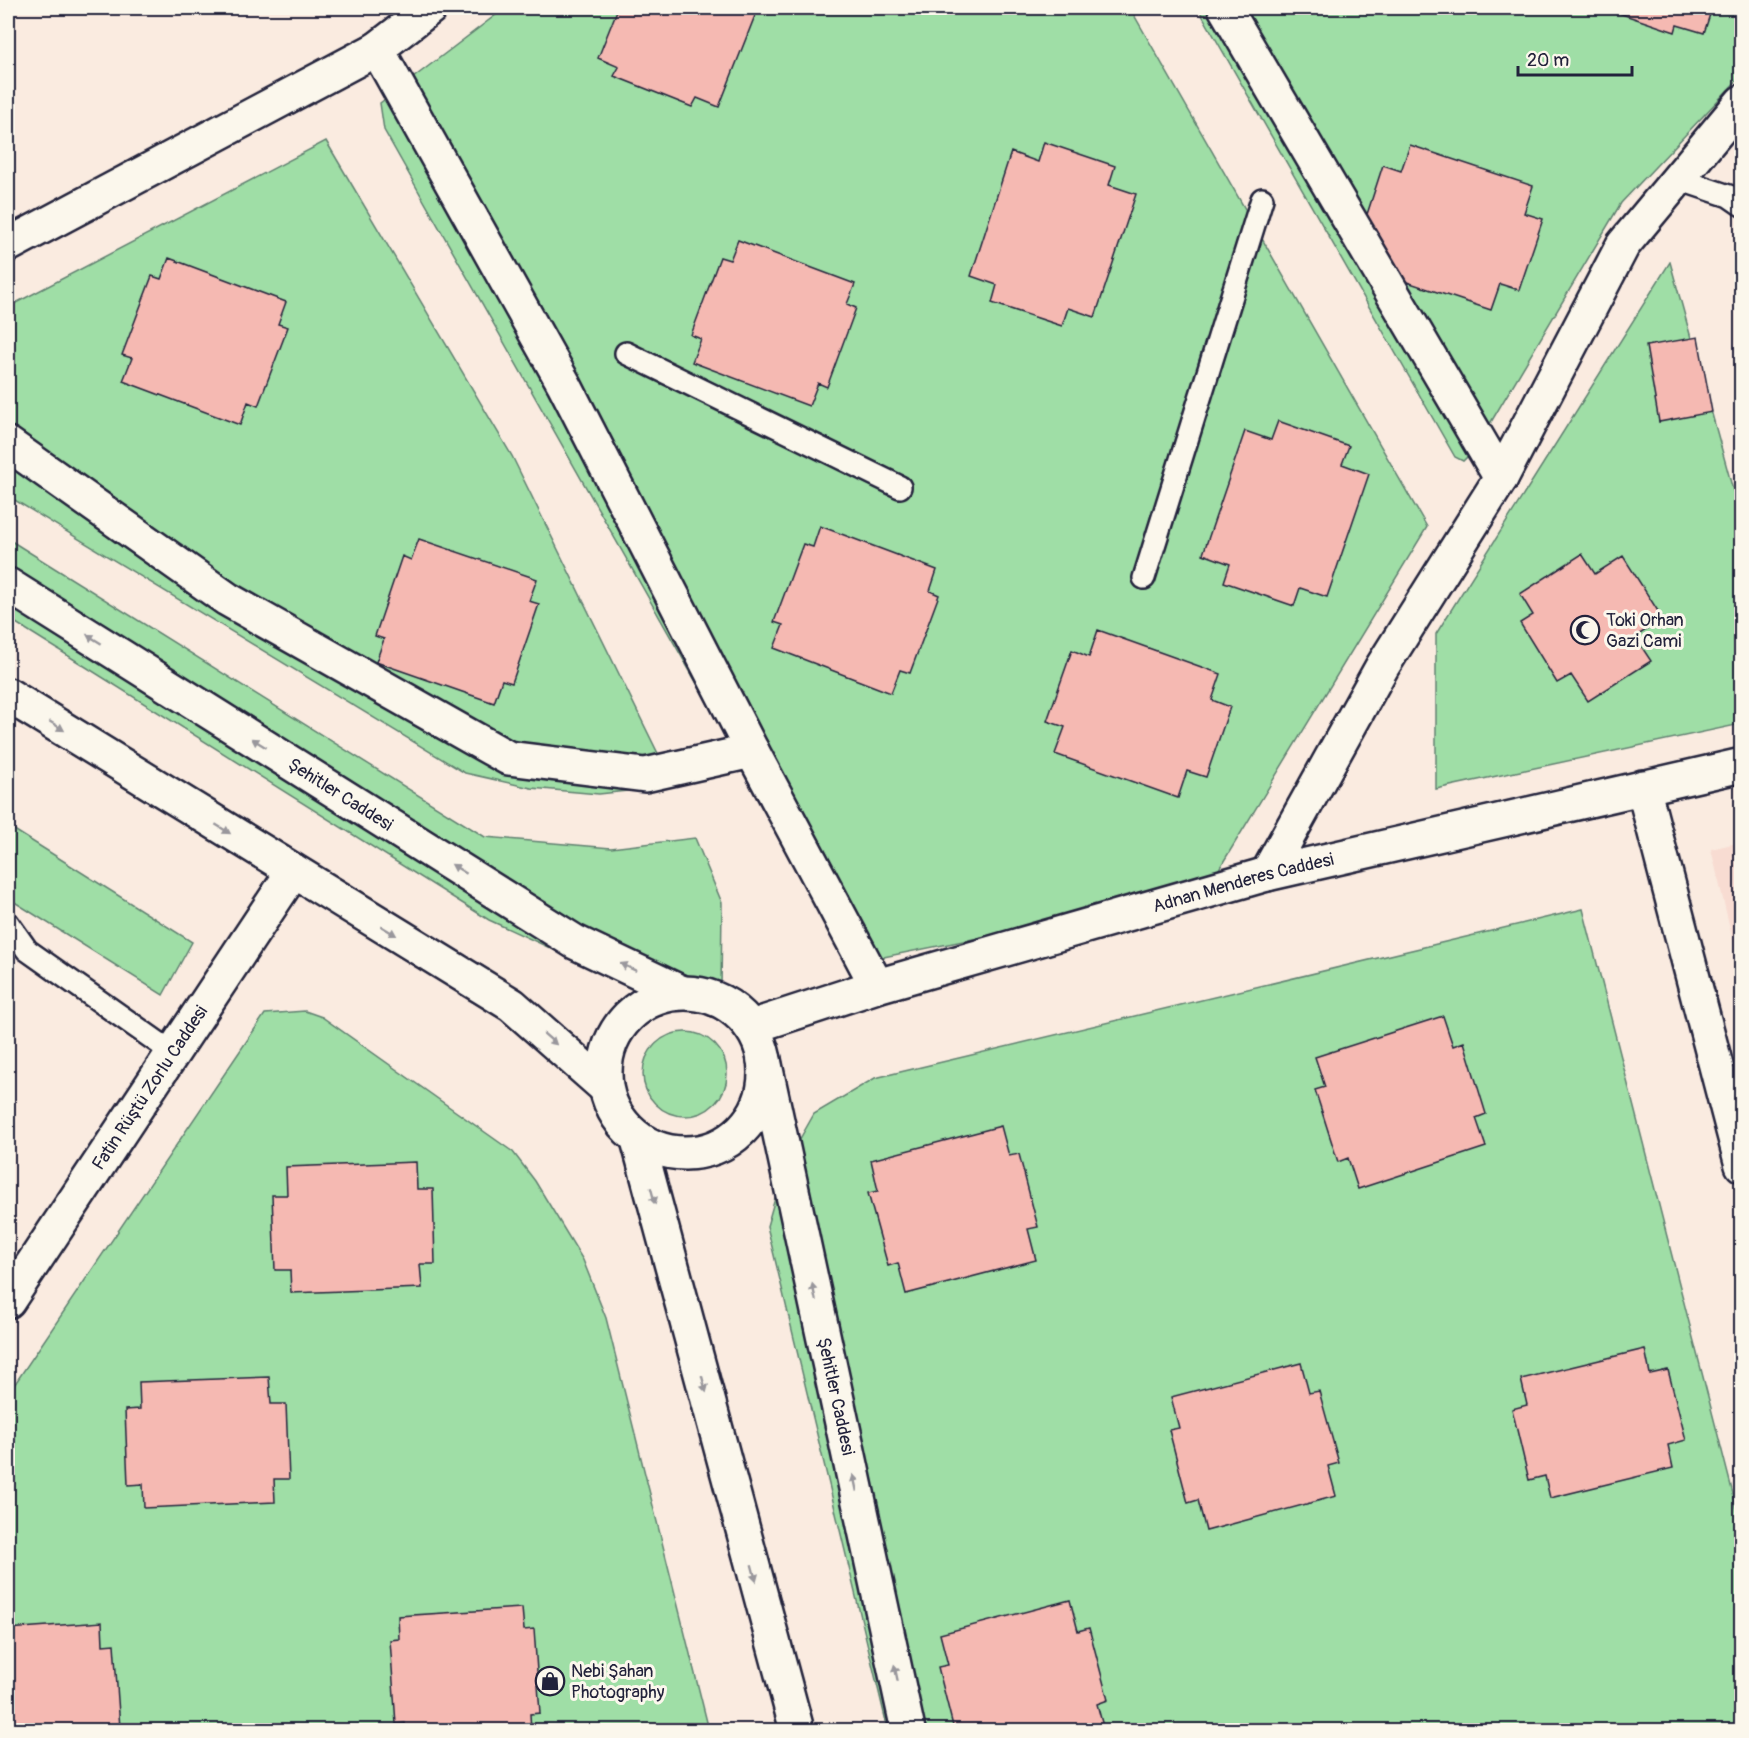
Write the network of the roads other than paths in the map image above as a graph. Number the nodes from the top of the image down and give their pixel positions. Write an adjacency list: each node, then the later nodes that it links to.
1 (430, 8): 3 (street)
2 (1225, 8): 11 (street)
3 (377, 49): 8 (street); 16 (street)
4 (1742, 102): 5 (street)
5 (1678, 179): 7 (lane); 11 (street)
6 (1262, 199): 13 (lane)
7 (1742, 205)
8 (8, 245)
9 (626, 352): 12 (lane)
10 (8, 444): 16 (street)
11 (1501, 478): 20 (street)
12 (900, 487)
13 (1144, 578)
14 (8, 585): 23 (street, Şehitler Caddesi, one-way to 14)
15 (8, 695): 19 (street, one-way to 19)
16 (752, 751): 22 (street)
17 (1742, 765): 18 (street, Adnan Menderes Caddesi)
18 (1643, 787): 20 (street, Adnan Menderes Caddesi); 29 (street)
19 (293, 872): 25 (street, Fatin Rüştü Zorlu Caddesi); 27 (street, one-way to 27)
20 (1267, 874): 22 (street, Adnan Menderes Caddesi)
21 (8, 923): 25 (lane)
22 (877, 986): 24 (street, Adnan Menderes Caddesi)
23 (680, 992): 24 (street); 27 (street)
24 (751, 1027): 26 (street)
25 (172, 1053): 30 (street, Fatin Rüştü Zorlu Caddesi)
26 (764, 1060): 28 (street); 32 (street, Şehitler Caddesi, one-way to 26)
27 (605, 1087): 28 (street)
28 (638, 1140): 31 (street, one-way to 31)
29 (1742, 1165)
30 (8, 1301)
31 (797, 1731)
32 (908, 1731)

